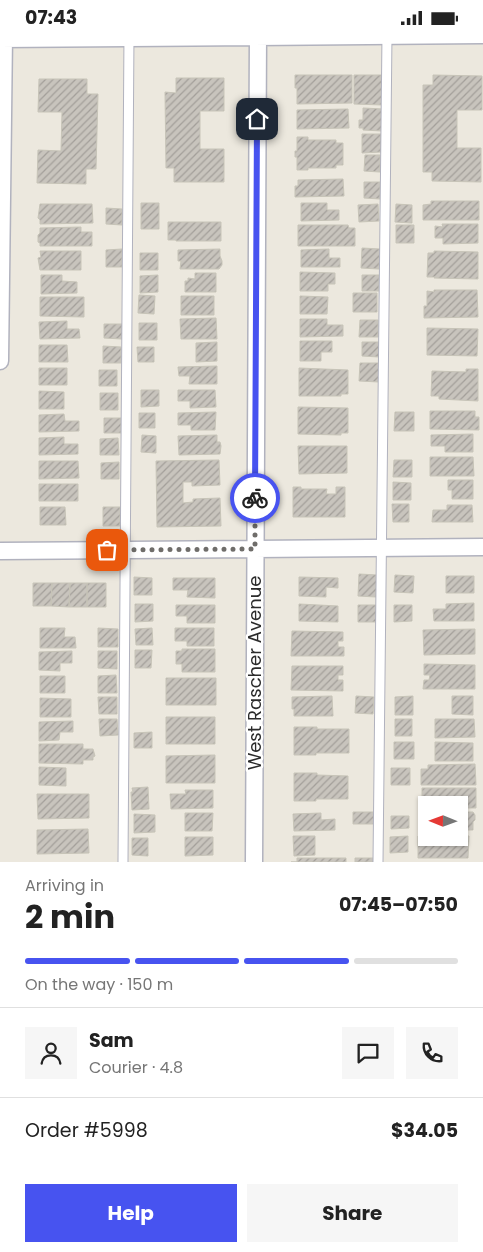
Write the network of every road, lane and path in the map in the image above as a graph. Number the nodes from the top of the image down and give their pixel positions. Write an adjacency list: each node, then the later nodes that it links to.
1 (387, 35): 2 (street); 3 (street); 8 (lane)
2 (483, 35)
3 (258, 36): 4 (street); 9 (street, West Rascher Avenue)
4 (129, 37): 5 (street); 10 (lane)
5 (2, 38): 6 (street)
6 (0, 361)
7 (483, 547): 8 (street)
8 (382, 548): 9 (street); 14 (lane)
9 (255, 549): 10 (street); 13 (street, West Rascher Avenue)
10 (125, 550): 11 (street); 12 (lane)
11 (0, 551)
12 (122, 862)
13 (254, 862)
14 (378, 862)

